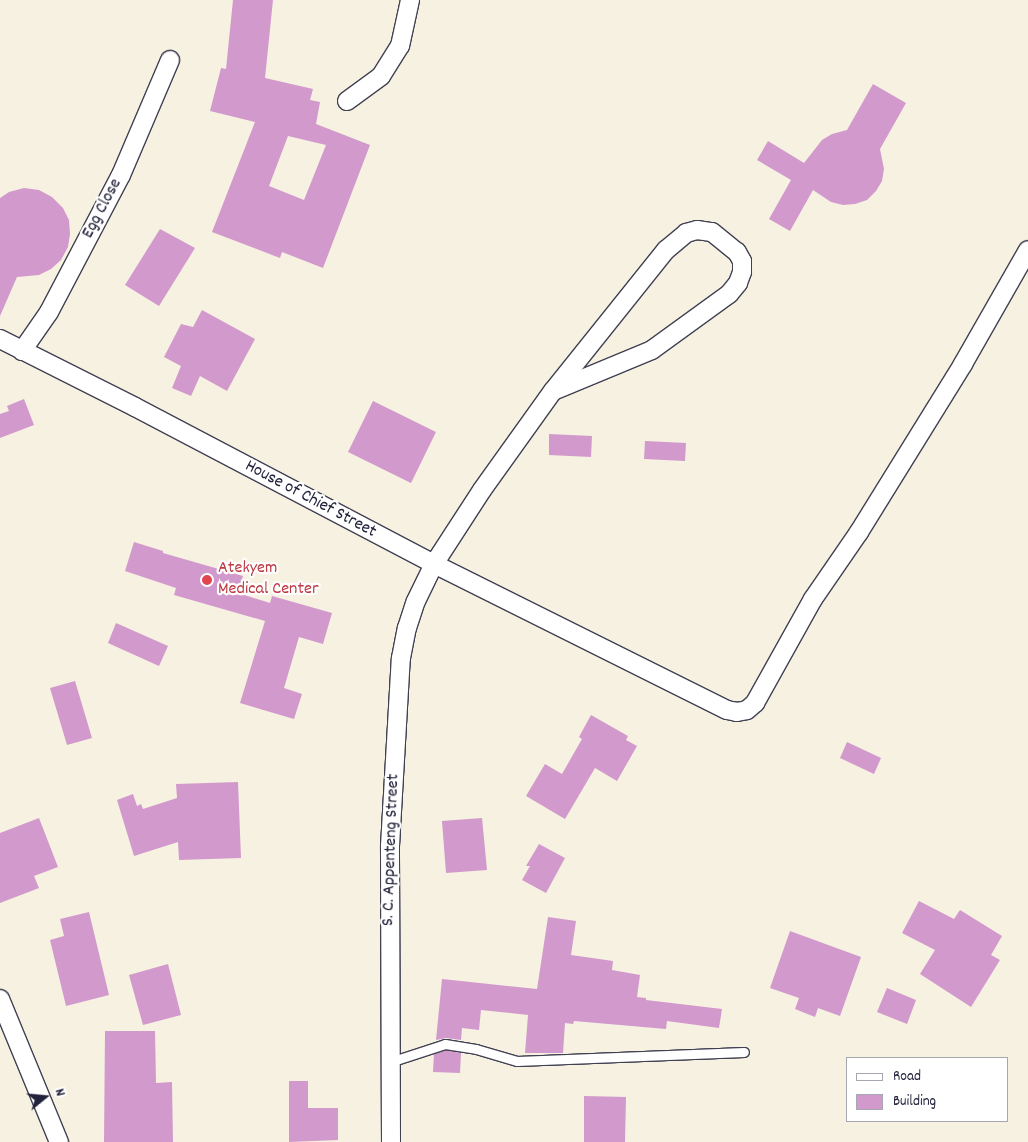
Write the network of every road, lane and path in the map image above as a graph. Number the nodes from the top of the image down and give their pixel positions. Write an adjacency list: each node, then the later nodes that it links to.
1 (410, 0): 3 (street)
2 (170, 60): 6 (street, Egg Close)
3 (347, 100)
4 (1028, 250): 8 (street, House of Chief Street)
5 (0, 340): 6 (street, House of Chief Street)
6 (22, 351): 8 (street, House of Chief Street)
7 (553, 392): 7 (street); 8 (street)
8 (434, 564): 11 (street, S. C. Appenteng Street)
9 (0, 999): 12 (street)
10 (744, 1052): 11 (lane)
11 (390, 1062): 13 (street, S. C. Appenteng Street)
12 (58, 1142)
13 (391, 1142)

